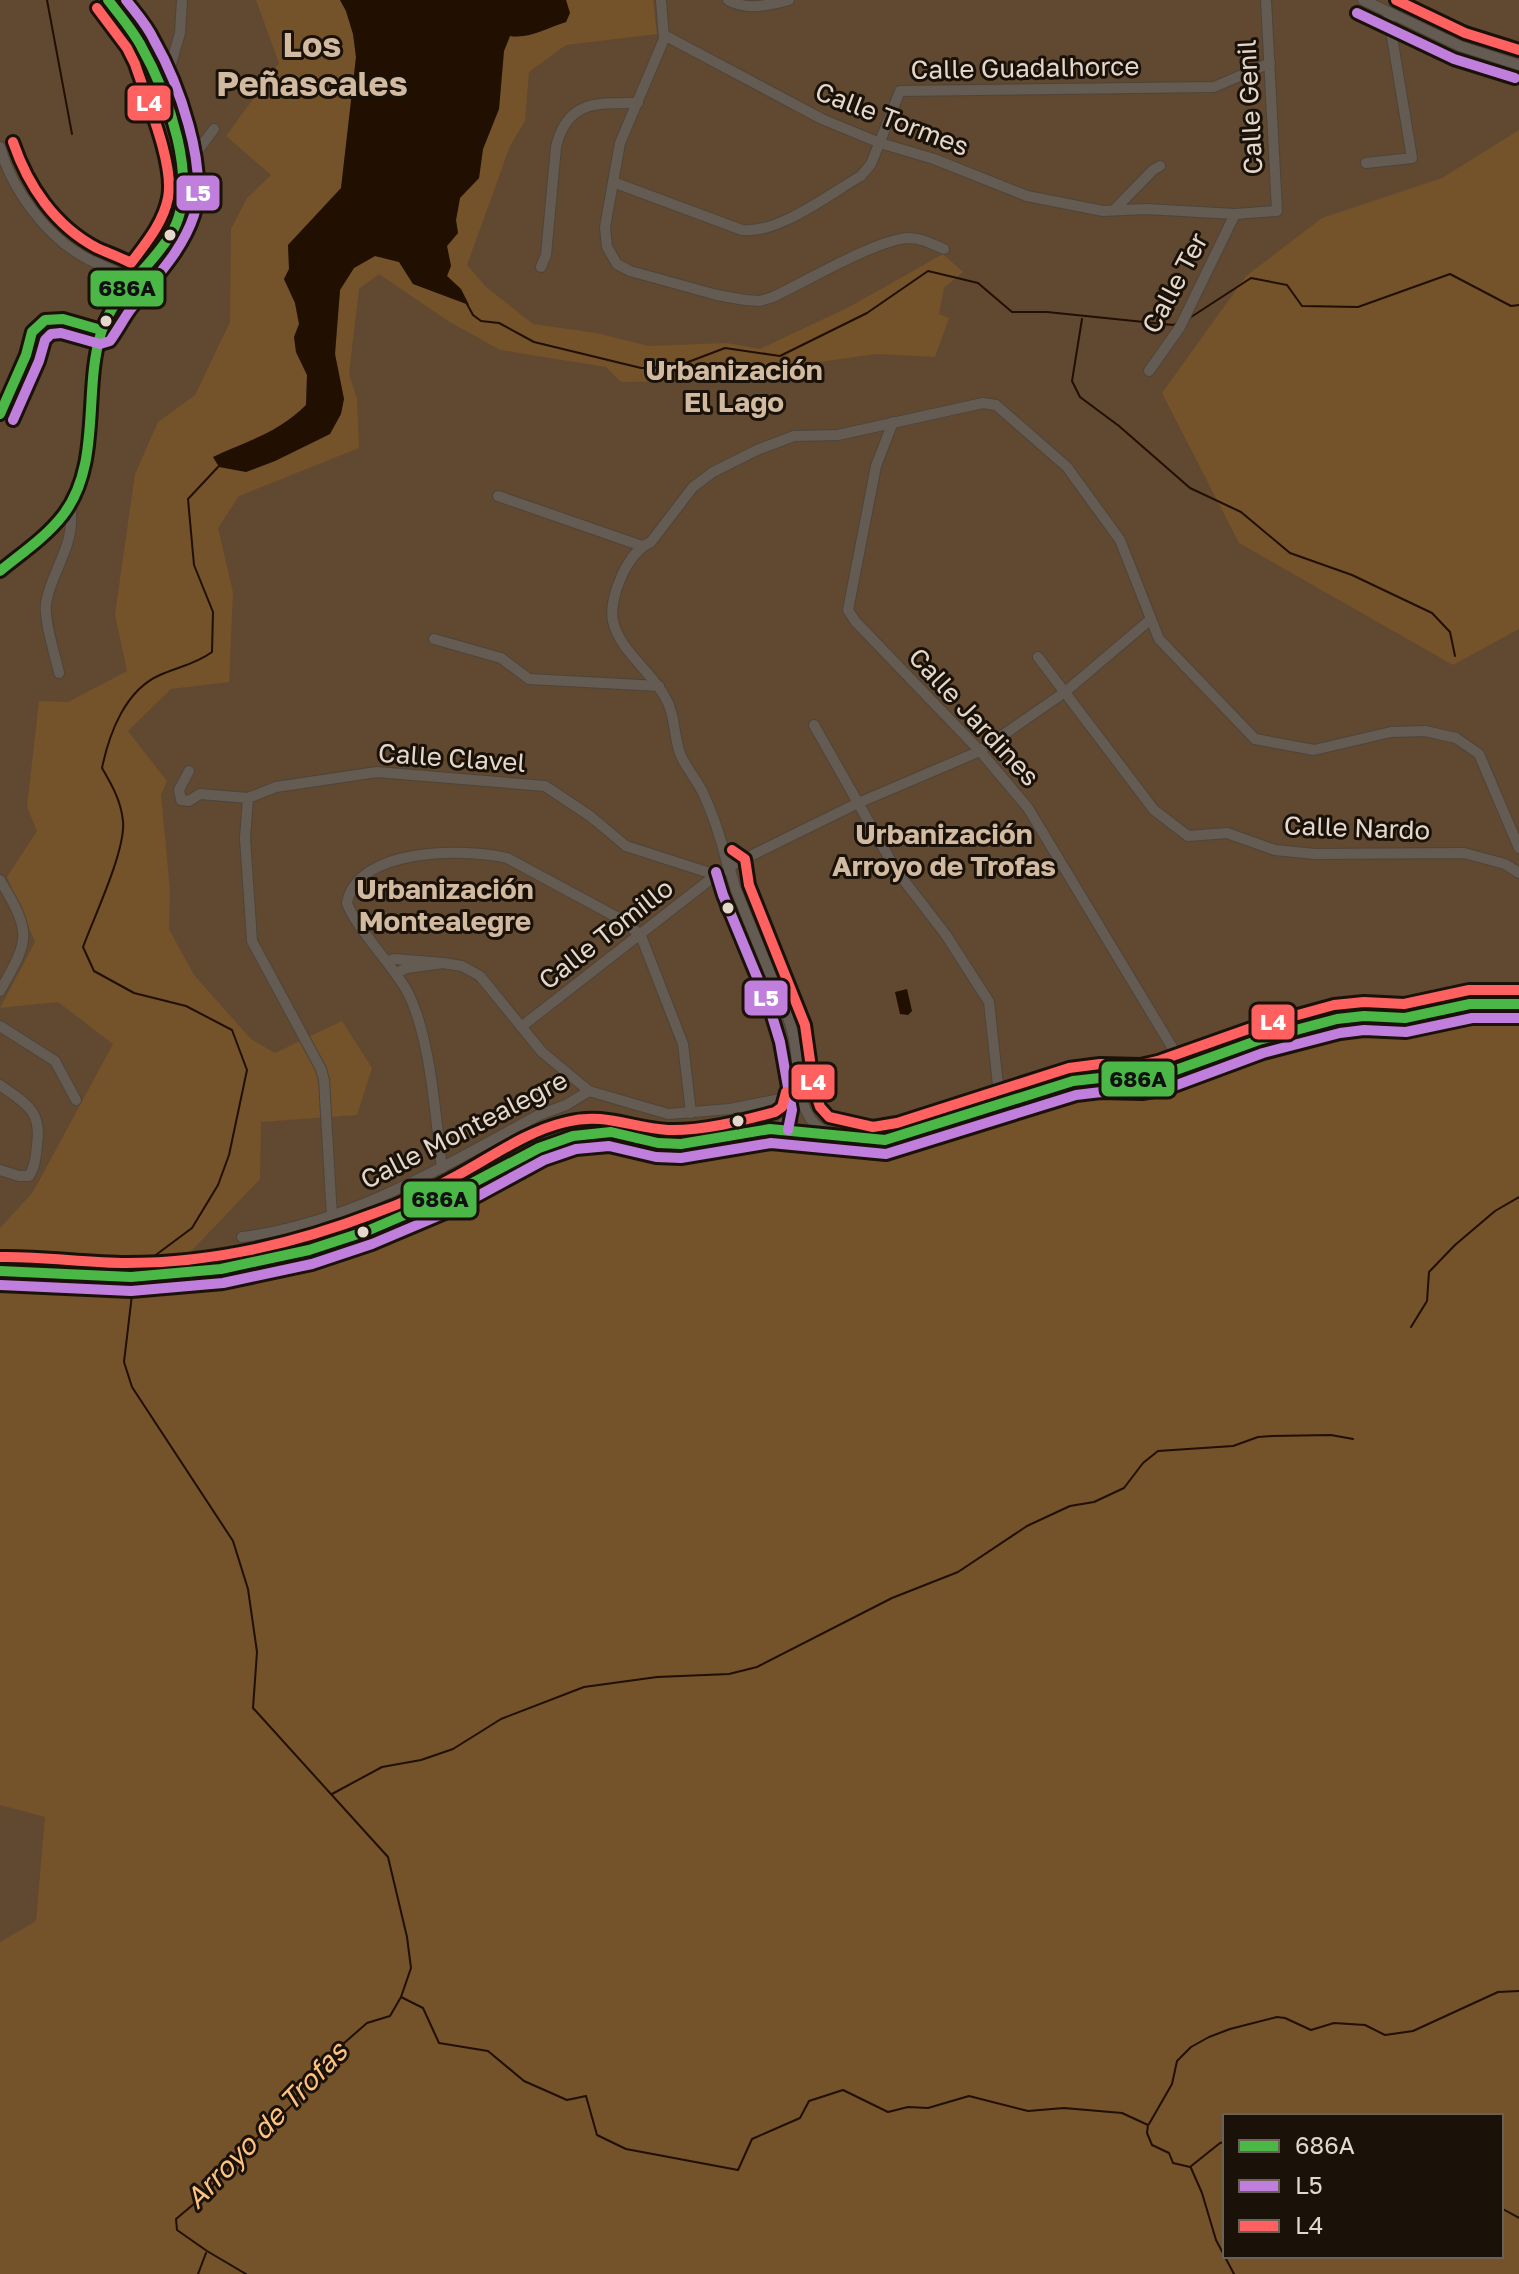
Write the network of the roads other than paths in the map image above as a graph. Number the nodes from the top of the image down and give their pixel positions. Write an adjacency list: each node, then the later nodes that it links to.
1 (108, 0): 12 (street)
2 (182, 0): 12 (street)
3 (728, 0): 4 (street)
4 (789, 0)
5 (1266, 0): 10 (street, Calle Genil)
6 (1363, 0): 8 (street)
7 (661, 1): 9 (street)
8 (1388, 13): 11 (street); 18 (street)
9 (664, 35): 13 (street); 15 (street, Calle Tormes)
10 (1270, 63): 15 (street, Calle Guadalhorce); 22 (street, Calle Genil)
11 (1519, 65)
12 (157, 80): 17 (street)
13 (638, 103): 20 (street); 25 (street)
14 (214, 129): 17 (street)
15 (880, 143): 20 (street, Calle Guadalhorce); 21 (street, Calle Tormes)
16 (0, 147): 26 (street)
17 (182, 163): 26 (street)
18 (1366, 163)
19 (1160, 166): 21 (street)
20 (613, 182): 24 (street)
21 (1114, 210): 23 (street, Calle Tormes)
22 (1277, 211): 23 (street, Calle Tormes)
23 (1235, 214): 28 (street, Calle Ter)
24 (944, 249)
25 (541, 267)
26 (134, 281): 27 (street)
27 (101, 330): 29 (street); 32 (street)
28 (1149, 371)
29 (0, 414)
30 (893, 422): 35 (street); 37 (street); 44 (street, Calle Jardines)
31 (498, 496): 35 (street)
32 (70, 505): 33 (street); 34 (street)
33 (60, 519): 34 (street); 36 (street)
34 (71, 525): 40 (street)
35 (642, 546): 41 (street)
36 (0, 571)
37 (1151, 619): 42 (street); 48 (street)
38 (434, 639): 41 (street)
39 (1038, 657): 42 (street, Calle Nardo)
40 (59, 673)
41 (659, 686): 49 (street)
42 (1065, 692): 44 (street); 50 (street, Calle Nardo)
43 (814, 725): 47 (street)
44 (980, 751): 47 (street); 60 (street, Calle Jardines)
45 (189, 771): 46 (street, Calle Clavel)
46 (248, 798): 49 (street, Calle Clavel); 72 (street)
47 (856, 804): 49 (street); 65 (street)
48 (1519, 848)
49 (726, 868): 52 (street, Calle Tomillo); 63 (street)
50 (1519, 873)
51 (0, 880): 56 (street)
52 (641, 936): 53 (street); 59 (street, Calle Tomillo); 66 (street)
53 (388, 961): 54 (street); 55 (street)
54 (443, 963): 55 (street); 59 (street)
55 (396, 973): 70 (street)
56 (0, 991)
57 (1519, 1004): 60 (street)
58 (0, 1026): 64 (street)
59 (521, 1027): 62 (street)
60 (1184, 1067): 65 (street)
61 (0, 1085): 71 (street)
62 (589, 1091): 66 (street, Calle Montealegre); 70 (street, Calle Montealegre)
63 (800, 1095): 66 (street, Calle Montealegre); 67 (street)
64 (76, 1100)
65 (1000, 1104): 69 (street)
66 (691, 1113)
67 (802, 1118): 68 (street); 68 (street); 69 (street); 69 (street)
68 (770, 1129): 73 (street)
69 (872, 1141)
70 (442, 1168): 72 (street, Calle Montealegre)
71 (0, 1170)
72 (333, 1221): 73 (street); 74 (street, Calle Montealegre); 75 (street); 76 (street)
73 (361, 1233): 75 (street)
74 (242, 1237)
75 (338, 1241): 76 (street)
76 (305, 1251): 77 (street)
77 (0, 1271)

